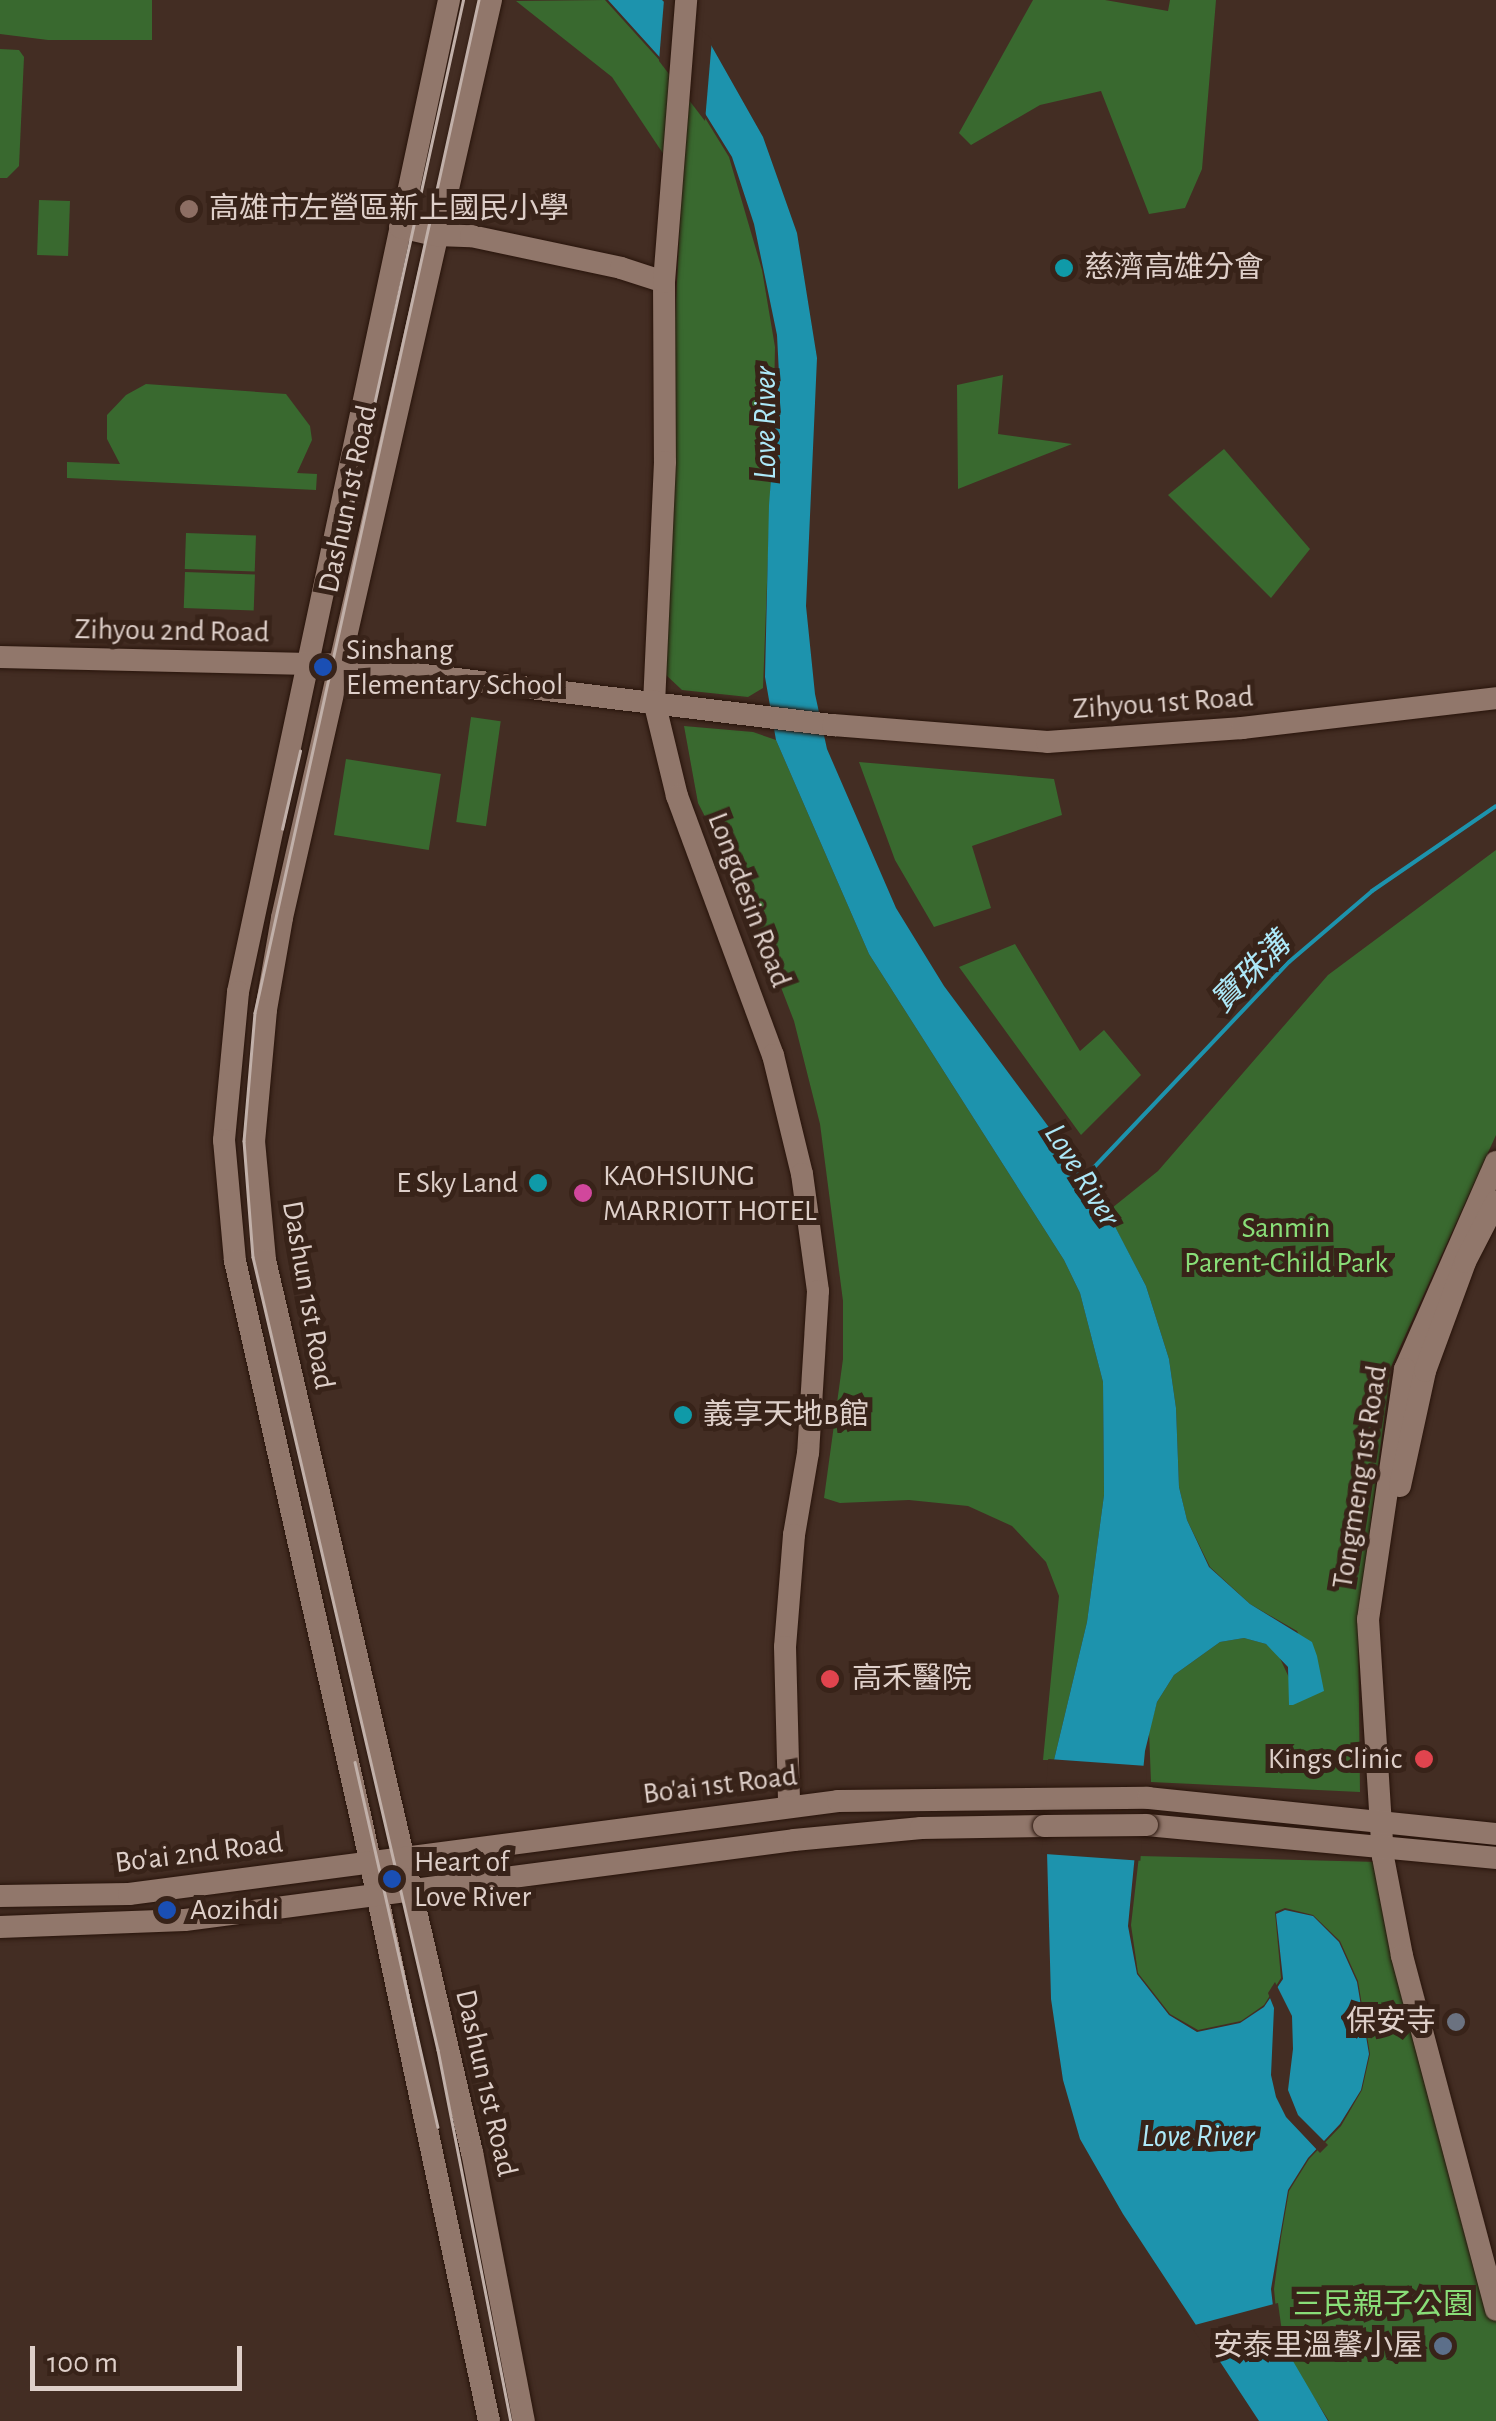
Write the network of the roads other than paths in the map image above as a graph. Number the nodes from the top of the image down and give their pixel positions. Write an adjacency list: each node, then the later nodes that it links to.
1 (450, 0): 4 (street, Dashun 1st Road)
2 (491, 0): 5 (street, Dashun 1st Road)
3 (686, 0): 6 (street, Longdesin Road)
4 (400, 228): 5 (street); 8 (street, Dashun 1st Road)
5 (436, 236): 6 (street); 9 (street, Dashun 1st Road)
6 (664, 282): 11 (street, Longdesin Road)
7 (0, 656): 8 (street, Zihyou 2nd Road)
8 (307, 663): 9 (street, Zihyou 2nd Road); 20 (street, Dashun 1st Road)
9 (343, 665): 11 (street); 18 (street, Dashun 1st Road)
10 (1496, 698): 11 (street, Zihyou 1st Road)
11 (654, 701): 14 (street, Longdesin Road)
12 (1496, 1162): 15 (street, Tongmeng 1st Road)
13 (1496, 1202): 15 (street)
14 (789, 1806): 15 (street, Bo'ai 1st Road); 18 (street, Bo'ai 1st Road)
15 (1387, 1821): 16 (street); 17 (street)
16 (1496, 1834)
17 (1390, 1846): 19 (street); 21 (street, Bo'ai 1st Road, bridge); 25 (street); 26 (street)
18 (404, 1858): 20 (street, Bo'ai 2nd Road); 21 (street, Dashun 1st Road)
19 (1496, 1858)
20 (368, 1862): 22 (street, Bo'ai 2nd Road); 23 (street, Dashun 1st Road)
21 (412, 1893): 23 (street, Bo'ai 2nd Road); 28 (street, Dashun 1st Road)
22 (0, 1896)
23 (376, 1898): 24 (street, Bo'ai 2nd Road); 27 (street, Dashun 1st Road)
24 (0, 1926)
25 (1496, 2254)
26 (1496, 2310)
27 (489, 2421)
28 (524, 2421)

